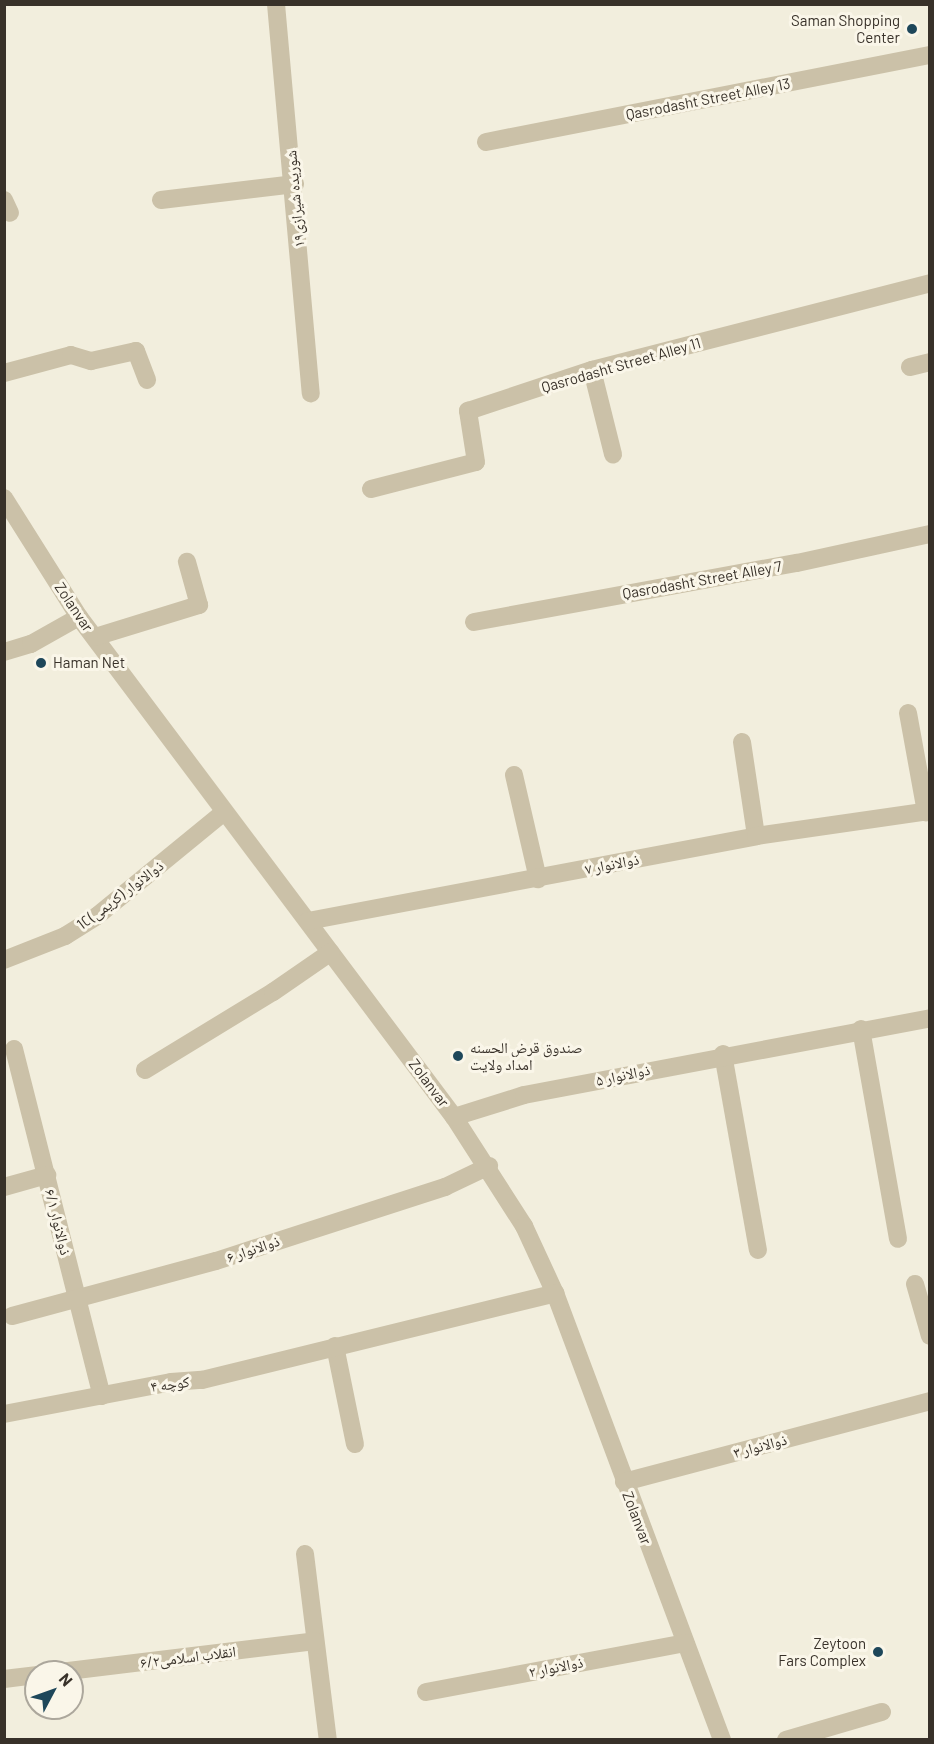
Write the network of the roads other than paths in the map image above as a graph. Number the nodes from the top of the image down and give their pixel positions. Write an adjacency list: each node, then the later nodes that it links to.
1 (276, 4): 4 (street, شوریده شیرازی۱۹)
2 (930, 55): 3 (street, Qasrodasht Street Alley 13)
3 (486, 142)
4 (295, 184): 5 (street); 12 (street, شوریده شیرازی۱۹)
5 (161, 200)
6 (930, 283): 9 (street, Qasrodasht Street Alley 11)
7 (930, 362): 8 (street)
8 (909, 367)
9 (592, 370): 13 (street); 14 (street, Qasrodasht Street Alley 11)
10 (4, 373): 11 (street)
11 (147, 380)
12 (311, 393)
13 (613, 454)
14 (371, 489)
15 (4, 498): 18 (street, Zolanvar)
16 (930, 534): 19 (street, Qasrodasht Street Alley 7)
17 (187, 562): 20 (street)
18 (79, 617): 20 (street, Zolanvar); 21 (street)
19 (474, 622)
20 (95, 637): 25 (street, Zolanvar)
21 (4, 652)
22 (908, 713): 26 (street)
23 (742, 742): 27 (street)
24 (514, 775): 28 (street)
25 (224, 812): 29 (street, Zolanvar); 31 (street, 10ذوالانوار (کریمی))
26 (924, 812): 27 (street, ذوالانوار ۷)
27 (756, 836): 28 (street, ذوالانوار ۷)
28 (538, 879): 29 (street, ذوالانوار ۷)
29 (308, 921): 30 (street, Zolanvar)
30 (331, 952): 36 (street); 37 (street, Zolanvar)
31 (4, 960)
32 (930, 1018): 33 (street, ذوالانوار ۵)
33 (861, 1029): 35 (street, ذوالانوار ۵); 41 (street)
34 (14, 1049): 39 (street, ذوالانوار ۶/۱)
35 (723, 1054): 37 (street, ذوالانوار ۵); 42 (street)
36 (146, 1070)
37 (454, 1117): 38 (street, Zolanvar)
38 (489, 1166): 44 (street, Zolanvar); 45 (street, ذوالانوار ۶)
39 (47, 1175): 40 (street); 45 (street, ذوالانوار ۶/۱)
40 (4, 1187)
41 (898, 1239)
42 (758, 1250)
43 (915, 1284): 47 (street)
44 (555, 1293): 48 (street, کوچه ۴); 53 (street, Zolanvar)
45 (77, 1300): 46 (street, ذوالانوار ۶); 49 (street, ذوالانوار ۶/۱)
46 (12, 1316)
47 (930, 1336)
48 (334, 1346): 49 (street, کوچه ۴); 52 (street)
49 (102, 1396): 51 (street, کوچه ۴)
50 (930, 1401): 53 (street, ذوالانوار ۳)
51 (4, 1414)
52 (355, 1444)
53 (624, 1482): 56 (street, Zolanvar)
54 (304, 1554): 55 (street)
55 (315, 1641): 57 (street, انقلاب اسلامی۶/۲); 62 (street)
56 (685, 1643): 60 (street, ذوالانوار ۲); 63 (street, Zolanvar)
57 (84, 1669)
58 (24, 1676): 59 (street)
59 (4, 1679)
60 (426, 1692)
61 (882, 1712): 64 (street)
62 (328, 1740)
63 (722, 1740)
64 (786, 1740)

